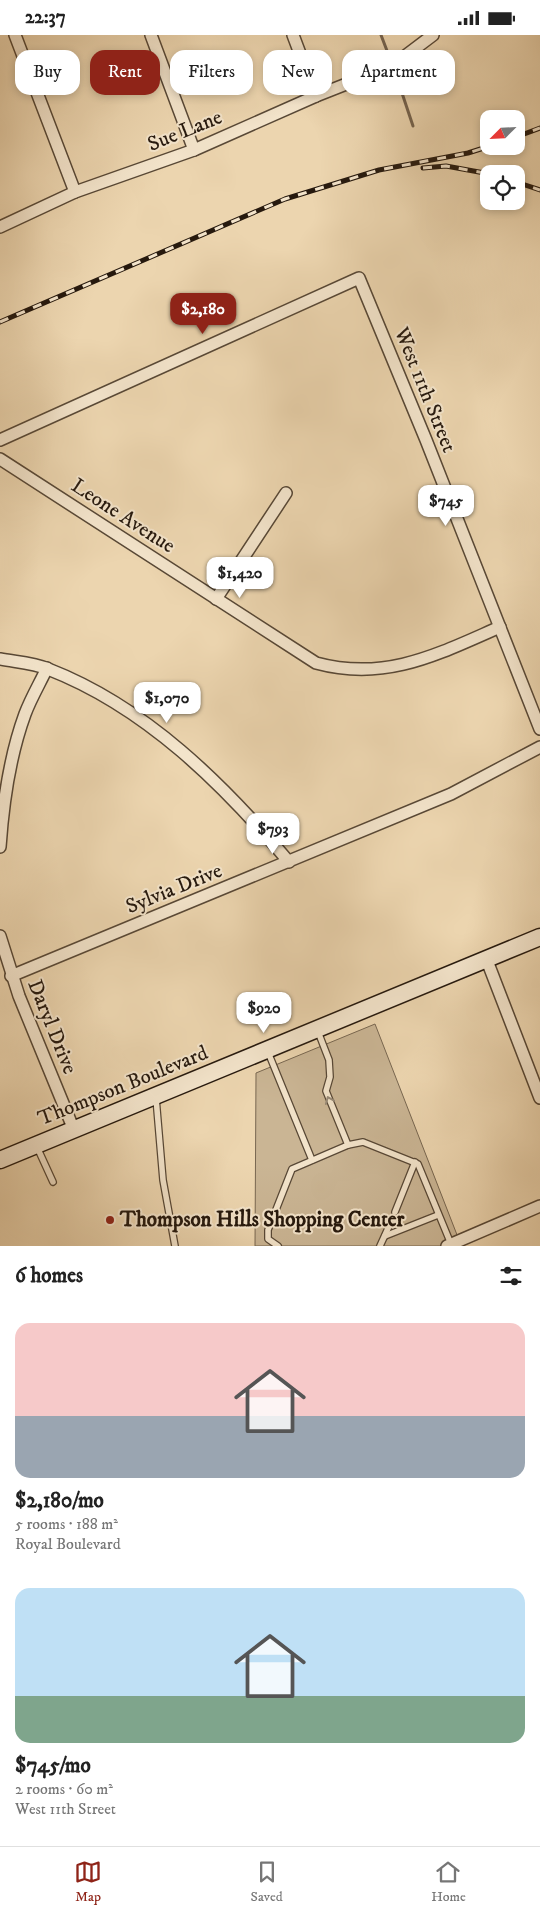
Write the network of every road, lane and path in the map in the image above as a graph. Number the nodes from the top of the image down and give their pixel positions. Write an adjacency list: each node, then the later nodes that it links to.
1 (15, 35): 7 (street)
2 (150, 35): 6 (street)
3 (293, 35): 5 (street)
4 (433, 35): 5 (street, Sue Lane)
5 (316, 96): 6 (street, Sue Lane)
6 (194, 150): 7 (street, Sue Lane)
7 (75, 192): 8 (street, Sue Lane)
8 (0, 227)
9 (0, 440): 13 (street, West 11th Street)
10 (0, 459): 12 (street, Leone Avenue)
11 (286, 493): 12 (street)
12 (216, 599): 13 (street, Leone Avenue)
13 (500, 627): 16 (street, West 11th Street)
14 (0, 659): 15 (street)
15 (47, 668): 18 (street); 19 (street)
16 (540, 729)
17 (540, 747): 19 (street, Sylvia Drive)
18 (0, 847)
19 (289, 862): 23 (street, Sylvia Drive)
20 (0, 937): 23 (street, Daryl Drive)
21 (540, 937): 22 (main road, Thompson Boulevard)
22 (486, 959): 24 (main road, Thompson Boulevard); 27 (street)
23 (12, 976): 28 (street, Daryl Drive)
24 (317, 1029): 25 (main road, Thompson Boulevard); 30 (lane, one-way to 24)
25 (267, 1050): 26 (main road, Thompson Boulevard); 31 (lane)
26 (156, 1096): 28 (main road, Thompson Boulevard); 41 (lane)
27 (540, 1098)
28 (74, 1130): 29 (main road, Thompson Boulevard)
29 (36, 1145): 32 (main road, Thompson Boulevard); 34 (lane)
30 (348, 1145): 31 (lane); 33 (lane)
31 (312, 1159): 42 (lane)
32 (0, 1160)
33 (415, 1162): 36 (lane); 37 (lane)
34 (53, 1182)
35 (540, 1206): 40 (street)
36 (395, 1212)
37 (438, 1215): 39 (lane); 40 (lane)
38 (390, 1224): 39 (lane)
39 (385, 1236): 43 (lane)
40 (449, 1245)
41 (175, 1246)
42 (278, 1246)
43 (380, 1246)

